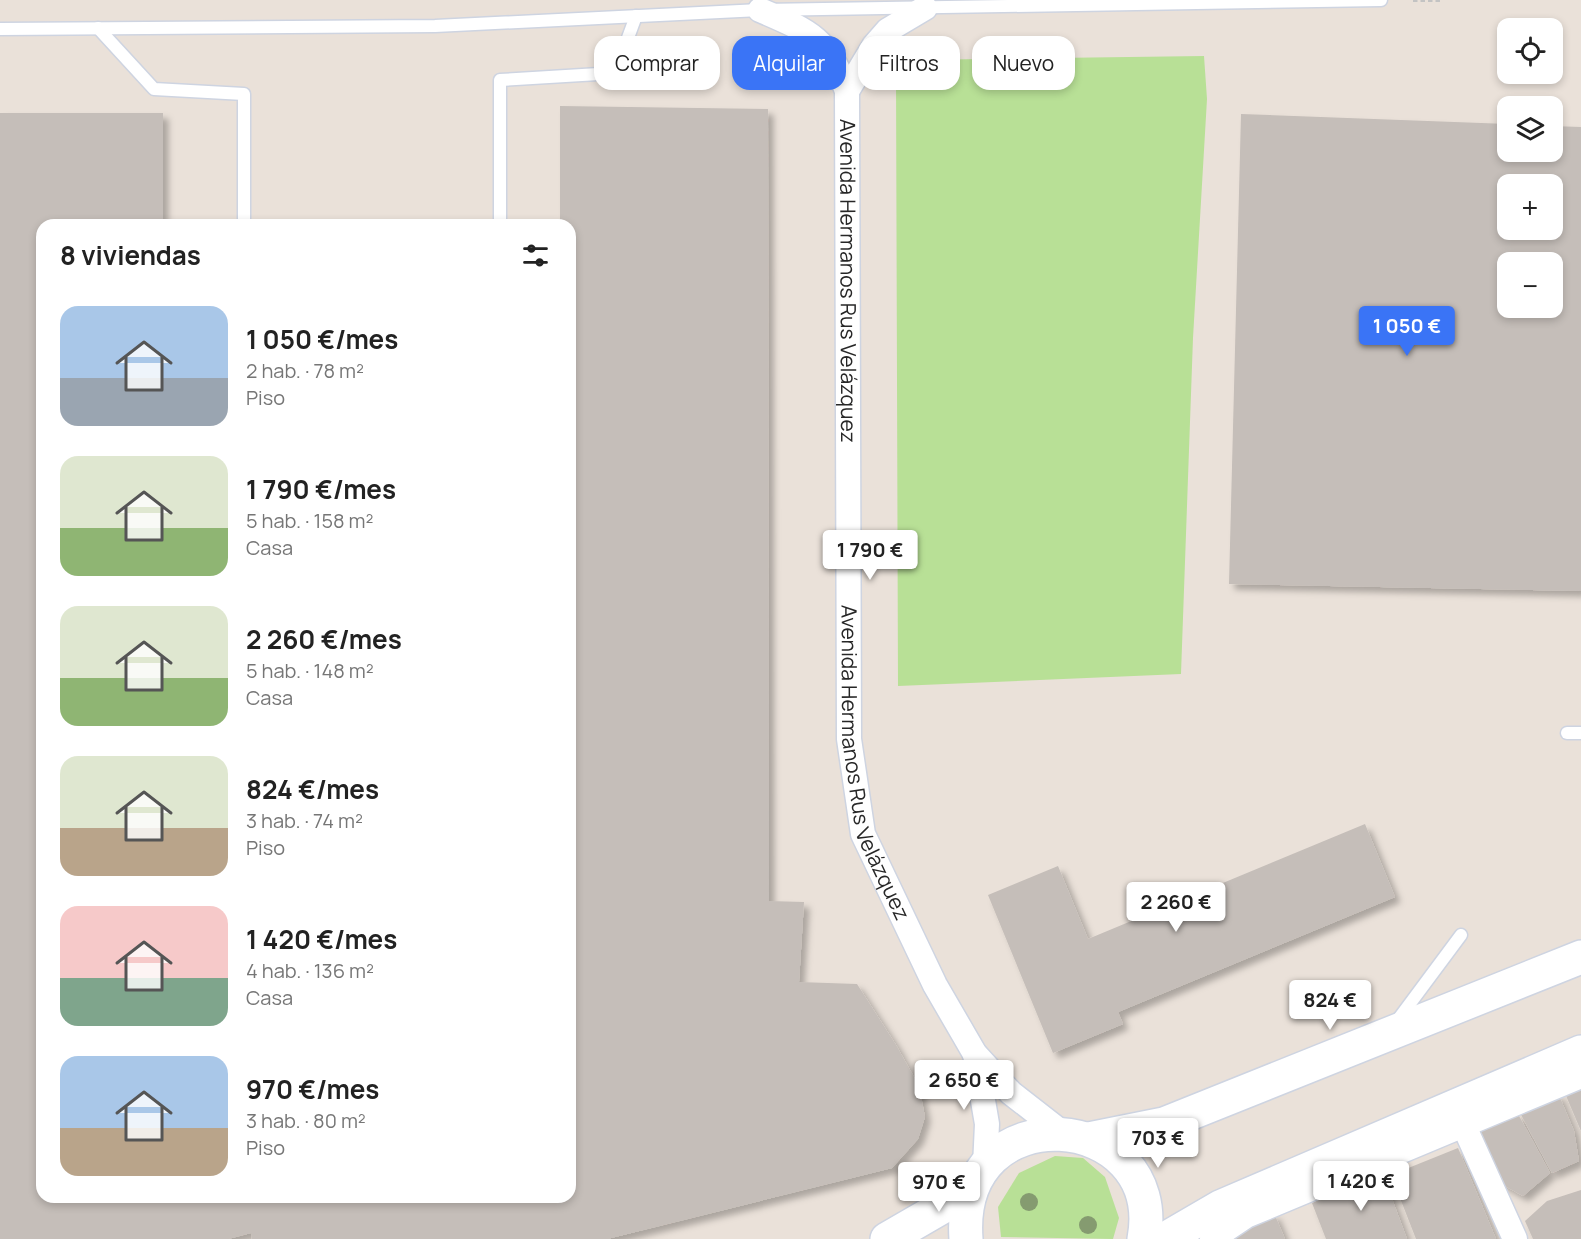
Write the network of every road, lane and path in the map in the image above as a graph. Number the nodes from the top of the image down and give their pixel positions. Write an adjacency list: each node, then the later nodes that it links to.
1 (1380, 0): 4 (lane)
2 (1413, 0): 3 (path)
3 (1442, 0)
4 (925, 8): 5 (lane); 9 (street, Avenida Hermanos Rus Velázquez)
5 (760, 10): 6 (lane); 9 (street, Avenida Hermanos Rus Velázquez)
6 (636, 16): 7 (lane); 11 (lane)
7 (98, 28): 8 (lane); 10 (lane)
8 (0, 29)
9 (848, 91): 18 (street, Avenida Hermanos Rus Velázquez)
10 (244, 219)
11 (500, 219)
12 (1567, 733): 13 (lane)
13 (1581, 733)
14 (1461, 935): 16 (lane)
15 (1581, 957): 16 (main road)
16 (1386, 1036): 21 (main road)
17 (1581, 1052): 26 (main road)
18 (975, 1054): 21 (street, Avenida Hermanos Rus Velázquez); 22 (street, Avenida Hermanos Rus Velázquez)
19 (1581, 1076): 20 (street)
20 (1464, 1126): 27 (street); 28 (street)
21 (1075, 1136): 22 (main road); 25 (main road)
22 (977, 1179): 23 (main road); 24 (main road)
23 (887, 1239)
24 (966, 1239)
25 (1144, 1239)
26 (1165, 1239)
27 (1212, 1239)
28 (1515, 1239)

